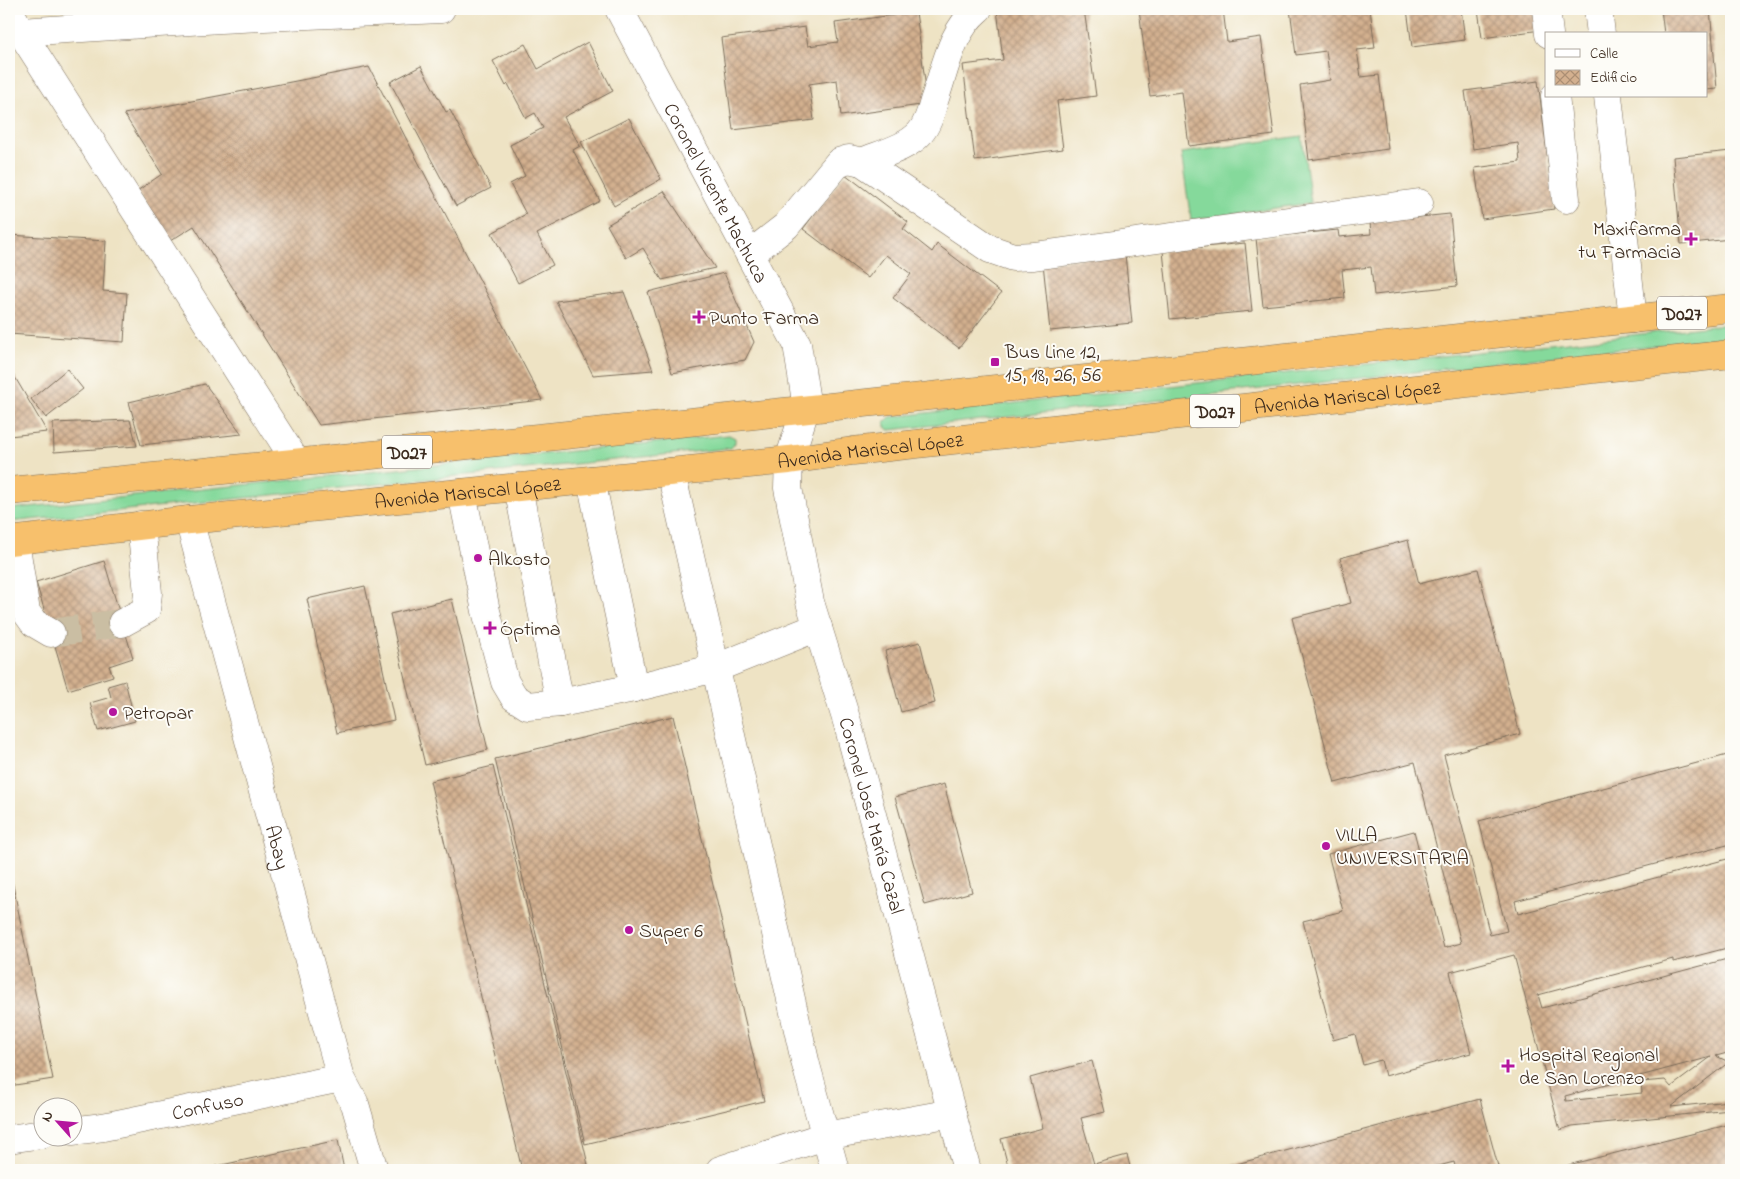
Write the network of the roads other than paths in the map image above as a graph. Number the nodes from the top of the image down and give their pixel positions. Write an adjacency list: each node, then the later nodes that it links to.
1 (441, 9): 6 (street)
2 (619, 9): 15 (street, Coronel Vicente Machuca)
3 (978, 9): 12 (street)
4 (1546, 9): 8 (street)
5 (1598, 9): 9 (street)
6 (218, 14): 7 (street)
7 (15, 21): 21 (street)
8 (1549, 32)
9 (1601, 32)
10 (1555, 98): 13 (street)
11 (1608, 98): 17 (street)
12 (862, 162): 14 (street); 15 (street)
13 (1566, 199)
14 (1419, 203)
15 (750, 254): 19 (street, Coronel Vicente Machuca)
16 (1731, 308): 17 (highway, D027)
17 (1634, 319): 19 (highway, D027)
18 (1731, 354): 20 (highway, Avenida Mariscal López / D027)
19 (805, 410): 20 (street, Coronel José María Cazal); 21 (highway, D027)
20 (790, 460): 22 (highway, Avenida Mariscal López / D027); 31 (street, Coronel José María Cazal)
21 (297, 464): 25 (highway, D027)
22 (671, 472): 23 (highway, Avenida Mariscal López / D027); 33 (street)
23 (591, 480): 24 (highway, Avenida Mariscal López / D027); 34 (street)
24 (518, 487): 26 (highway, Avenida Mariscal López / D027); 35 (street)
25 (9, 491)
26 (462, 493): 27 (highway, Avenida Mariscal López / D027); 35 (street)
27 (189, 520): 28 (highway, Avenida Mariscal López / D027); 36 (street, Abay)
28 (140, 525): 29 (highway, Avenida Mariscal López / D027); 30 (street)
29 (12, 541): 32 (street)
30 (122, 623)
31 (818, 627): 33 (street); 37 (street, Coronel José María Cazal)
32 (51, 633)
33 (716, 668): 34 (street); 40 (street)
34 (634, 688): 35 (street)
35 (560, 702)
36 (341, 1078): 38 (street, Confuso); 42 (street, Abay)
37 (952, 1113): 40 (street); 45 (street, Coronel José María Cazal)
38 (82, 1130)
39 (32, 1136): 41 (street)
40 (826, 1136): 43 (street); 44 (street)
41 (9, 1139)
42 (374, 1170)
43 (720, 1170)
44 (835, 1170)
45 (967, 1170)

